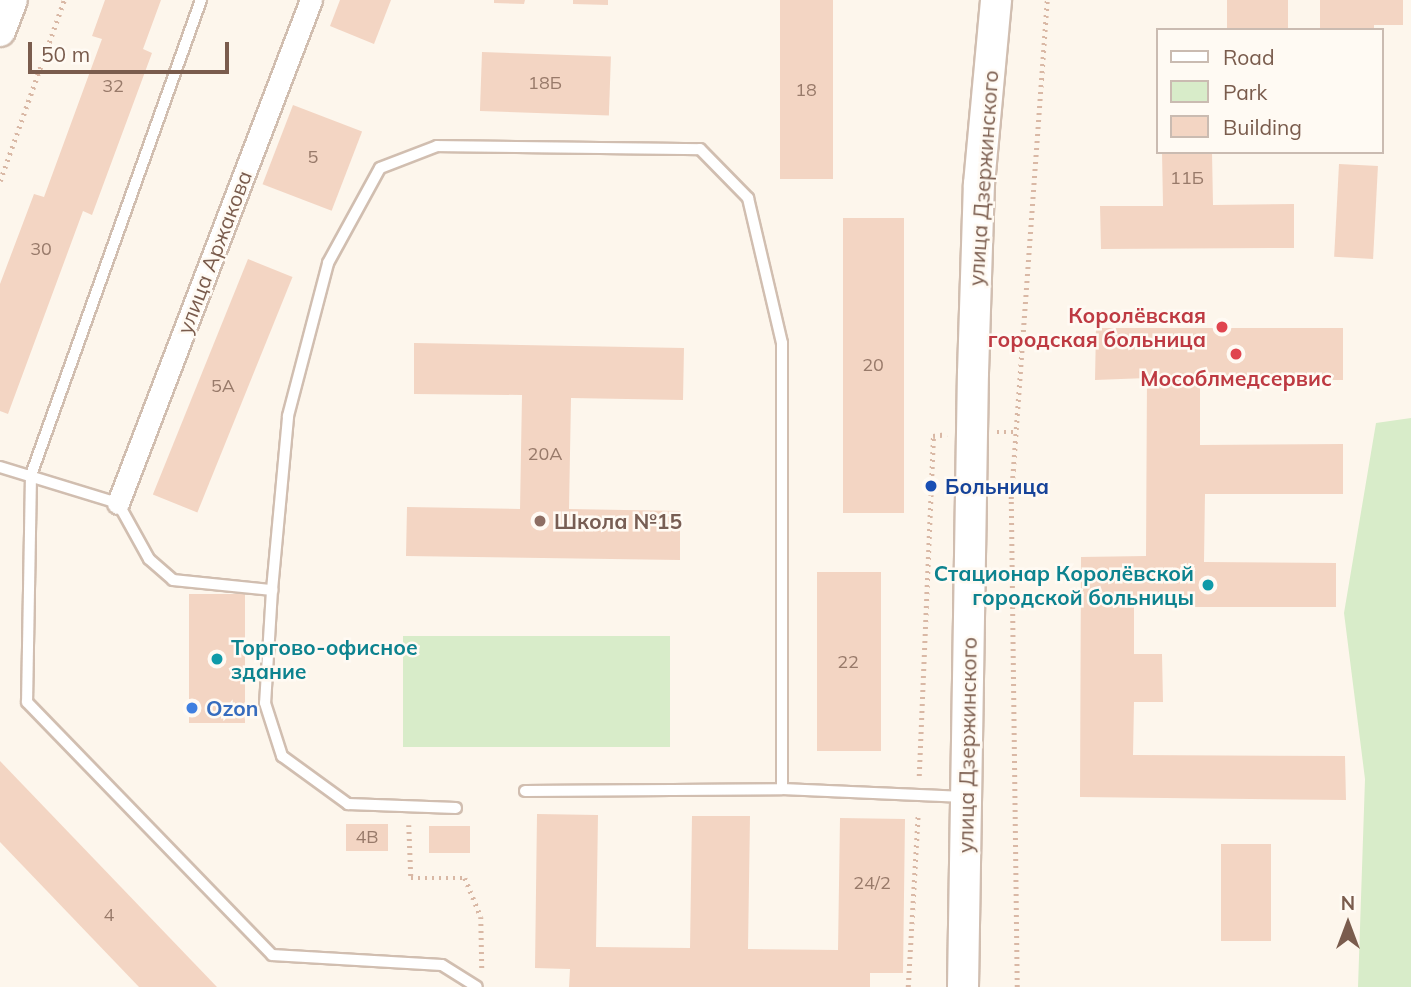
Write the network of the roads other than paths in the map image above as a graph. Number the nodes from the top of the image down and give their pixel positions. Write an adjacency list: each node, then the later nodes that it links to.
1 (12, 0): 5 (street)
2 (201, 0): 7 (lane)
3 (310, 0): 8 (street, улица Аржакова)
4 (996, 0): 12 (street, улица Дзержинского)
5 (0, 31)
6 (0, 467): 7 (lane)
7 (31, 475): 8 (lane); 14 (lane)
8 (118, 503): 9 (lane)
9 (272, 590): 10 (lane); 13 (lane)
10 (782, 789): 11 (lane); 12 (lane)
11 (525, 791)
12 (967, 797): 15 (street, улица Дзержинского)
13 (456, 808)
14 (477, 987)
15 (963, 987)

